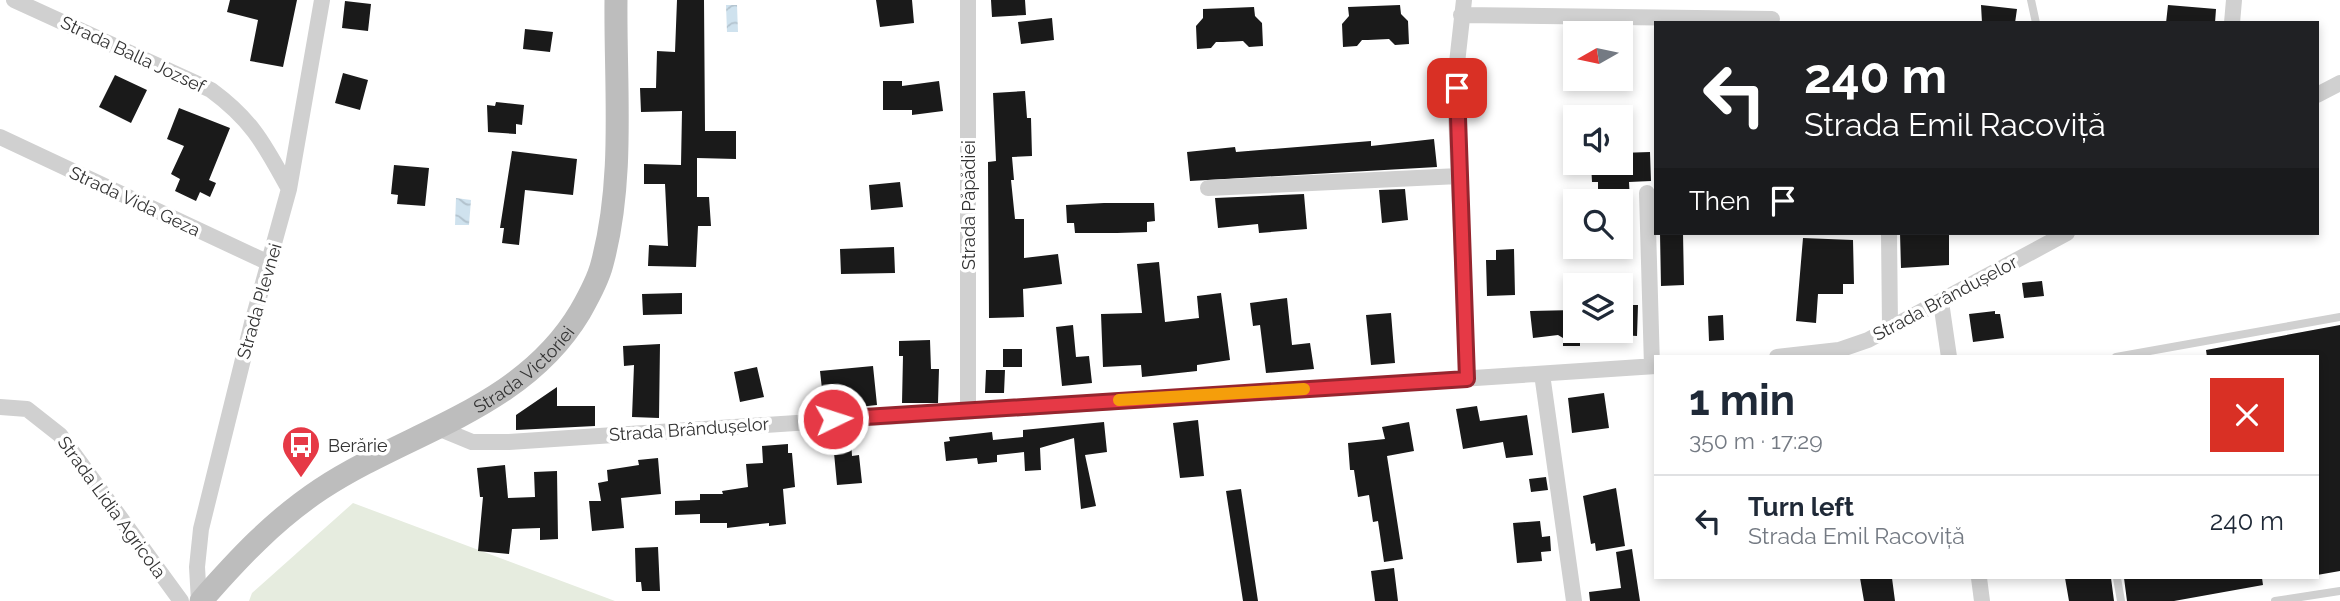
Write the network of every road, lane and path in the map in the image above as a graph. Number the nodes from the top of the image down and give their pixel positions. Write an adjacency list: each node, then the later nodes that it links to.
1 (14, 0): 16 (street, Strada Balla Jozsef)
2 (323, 0): 16 (street, Strada Plevnei)
3 (616, 0): 32 (street, Strada Victoriei)
4 (968, 0): 31 (street, Strada Păpădiei)
5 (2031, 0): 9 (lane)
6 (2234, 0): 10 (street)
7 (1463, 8): 8 (street); 14 (street)
8 (1772, 19)
9 (2036, 21)
10 (2232, 21)
11 (2340, 83): 12 (street)
12 (2319, 94)
13 (0, 137): 20 (street, Strada Vida Geza)
14 (1459, 176): 15 (street); 29 (street)
15 (1208, 187)
16 (289, 189): 20 (street, Strada Plevnei)
17 (1647, 193): 27 (street)
18 (1889, 235): 23 (street)
19 (2059, 235): 21 (street, Strada Brândușelor)
20 (271, 264): 37 (street, Strada Plevnei)
21 (1941, 302): 23 (street, Strada Brândușelor); 25 (street)
22 (2340, 317): 26 (lane)
23 (1890, 327): 24 (street, Strada Brândușelor)
24 (1795, 355)
25 (1949, 355)
26 (2127, 355)
27 (1654, 366): 28 (street, Strada Brândușelor)
28 (1542, 374): 29 (street, Strada Brândușelor); 38 (street)
29 (1467, 379): 31 (street, Strada Brândușelor)
30 (0, 407): 36 (street, Strada Lidia Agricola)
31 (968, 409): 32 (street, Strada Brândușelor)
32 (438, 428): 37 (street, Strada Victoriei)
33 (1979, 579): 39 (street)
34 (2117, 579): 40 (lane)
35 (2340, 591): 41 (lane)
36 (181, 601)
37 (200, 601)
38 (1574, 601)
39 (1982, 601)
40 (2121, 601)
41 (2275, 601)

